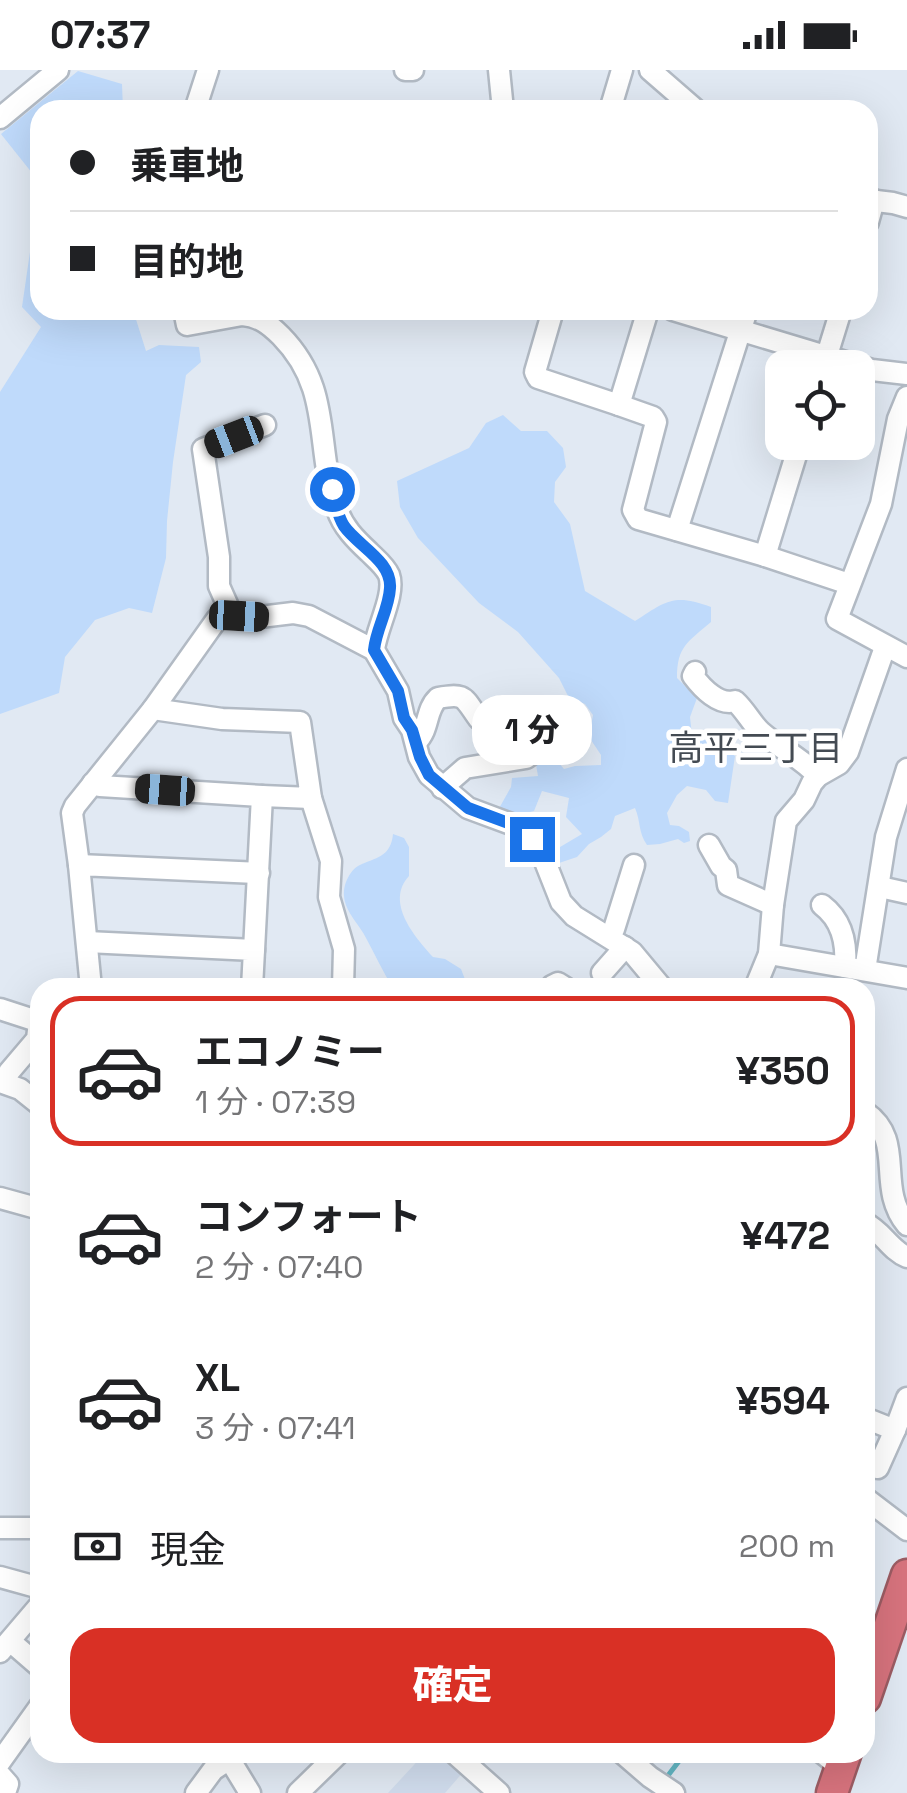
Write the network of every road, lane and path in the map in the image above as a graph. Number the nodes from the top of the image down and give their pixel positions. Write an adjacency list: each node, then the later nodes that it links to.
1 (208, 70): 8 (street)
2 (405, 70): 3 (street)
3 (413, 70)
4 (499, 70): 9 (street)
5 (622, 70): 10 (street)
6 (650, 70): 11 (street)
7 (43, 74): 12 (street)
8 (198, 100)
9 (502, 100)
10 (613, 100)
11 (684, 100)
12 (0, 118)
13 (878, 201): 14 (street)
14 (907, 207)
15 (186, 320): 16 (street)
16 (214, 320)
17 (276, 320): 35 (street)
18 (550, 320): 27 (street)
19 (645, 320): 27 (street)
20 (743, 320): 22 (street); 30 (street)
21 (837, 320): 23 (street)
22 (802, 350)
23 (828, 350)
24 (875, 370): 25 (street)
25 (907, 374)
26 (907, 396): 32 (street)
27 (619, 405): 30 (street)
28 (264, 425): 33 (street)
29 (795, 460): 31 (street)
30 (677, 530): 31 (street)
31 (766, 556): 32 (street)
32 (849, 584): 34 (street)
33 (231, 613): 35 (street); 39 (street)
34 (885, 647): 36 (street); 43 (street)
35 (374, 650): 41 (street)
36 (907, 657)
37 (695, 672): 43 (street)
38 (501, 708): 41 (street)
39 (153, 709): 44 (street); 47 (street)
40 (550, 728): 45 (street)
41 (416, 742): 45 (street)
42 (907, 769): 52 (street)
43 (818, 776): 54 (street)
44 (94, 782): 46 (street); 49 (street)
45 (442, 788): 57 (street)
46 (262, 796): 47 (street); 51 (street)
47 (310, 798): 64 (street)
48 (709, 844): 54 (street)
49 (78, 864): 51 (street); 56 (street)
50 (634, 865): 57 (street)
51 (259, 873): 58 (street)
52 (880, 887): 53 (street); 60 (street)
53 (907, 893)
54 (773, 905): 59 (street)
55 (822, 905): 60 (street)
56 (87, 942): 58 (street); 62 (street)
57 (617, 942): 61 (street); 65 (street)
58 (254, 950): 63 (street)
59 (768, 954): 60 (street); 66 (street)
60 (855, 968): 67 (street)
61 (602, 973)
62 (90, 978)
63 (253, 978)
64 (343, 978)
65 (647, 978)
66 (759, 978)
67 (907, 978)
68 (0, 1009): 69 (street)
69 (30, 1019)
70 (30, 1047): 71 (street)
71 (3, 1083): 72 (street)
72 (30, 1096)
73 (875, 1118): 76 (street)
74 (0, 1198): 75 (street)
75 (30, 1206)
76 (907, 1225)
77 (875, 1228): 79 (street)
78 (875, 1244): 79 (street)
79 (903, 1255)
80 (907, 1398): 82 (street)
81 (875, 1422): 82 (street)
82 (899, 1430): 83 (street)
83 (875, 1466)
84 (875, 1506): 87 (street)
85 (0, 1528): 86 (street)
86 (30, 1528)
87 (907, 1530)
88 (0, 1576): 89 (street)
89 (30, 1585)
90 (905, 1588): 94 (highway)
91 (30, 1617): 92 (street)
92 (5, 1646): 93 (street)
93 (30, 1661)
94 (875, 1670)
95 (30, 1720): 96 (street)
96 (0, 1762)
97 (220, 1763): 104 (street)
98 (231, 1763): 105 (street)
99 (329, 1763): 106 (street)
100 (465, 1763): 107 (street)
101 (634, 1763): 108 (street)
102 (0, 1775): 103 (street)
103 (5, 1793)
104 (196, 1793)
105 (250, 1793)
106 (298, 1793)
107 (499, 1793)
108 (674, 1793)

